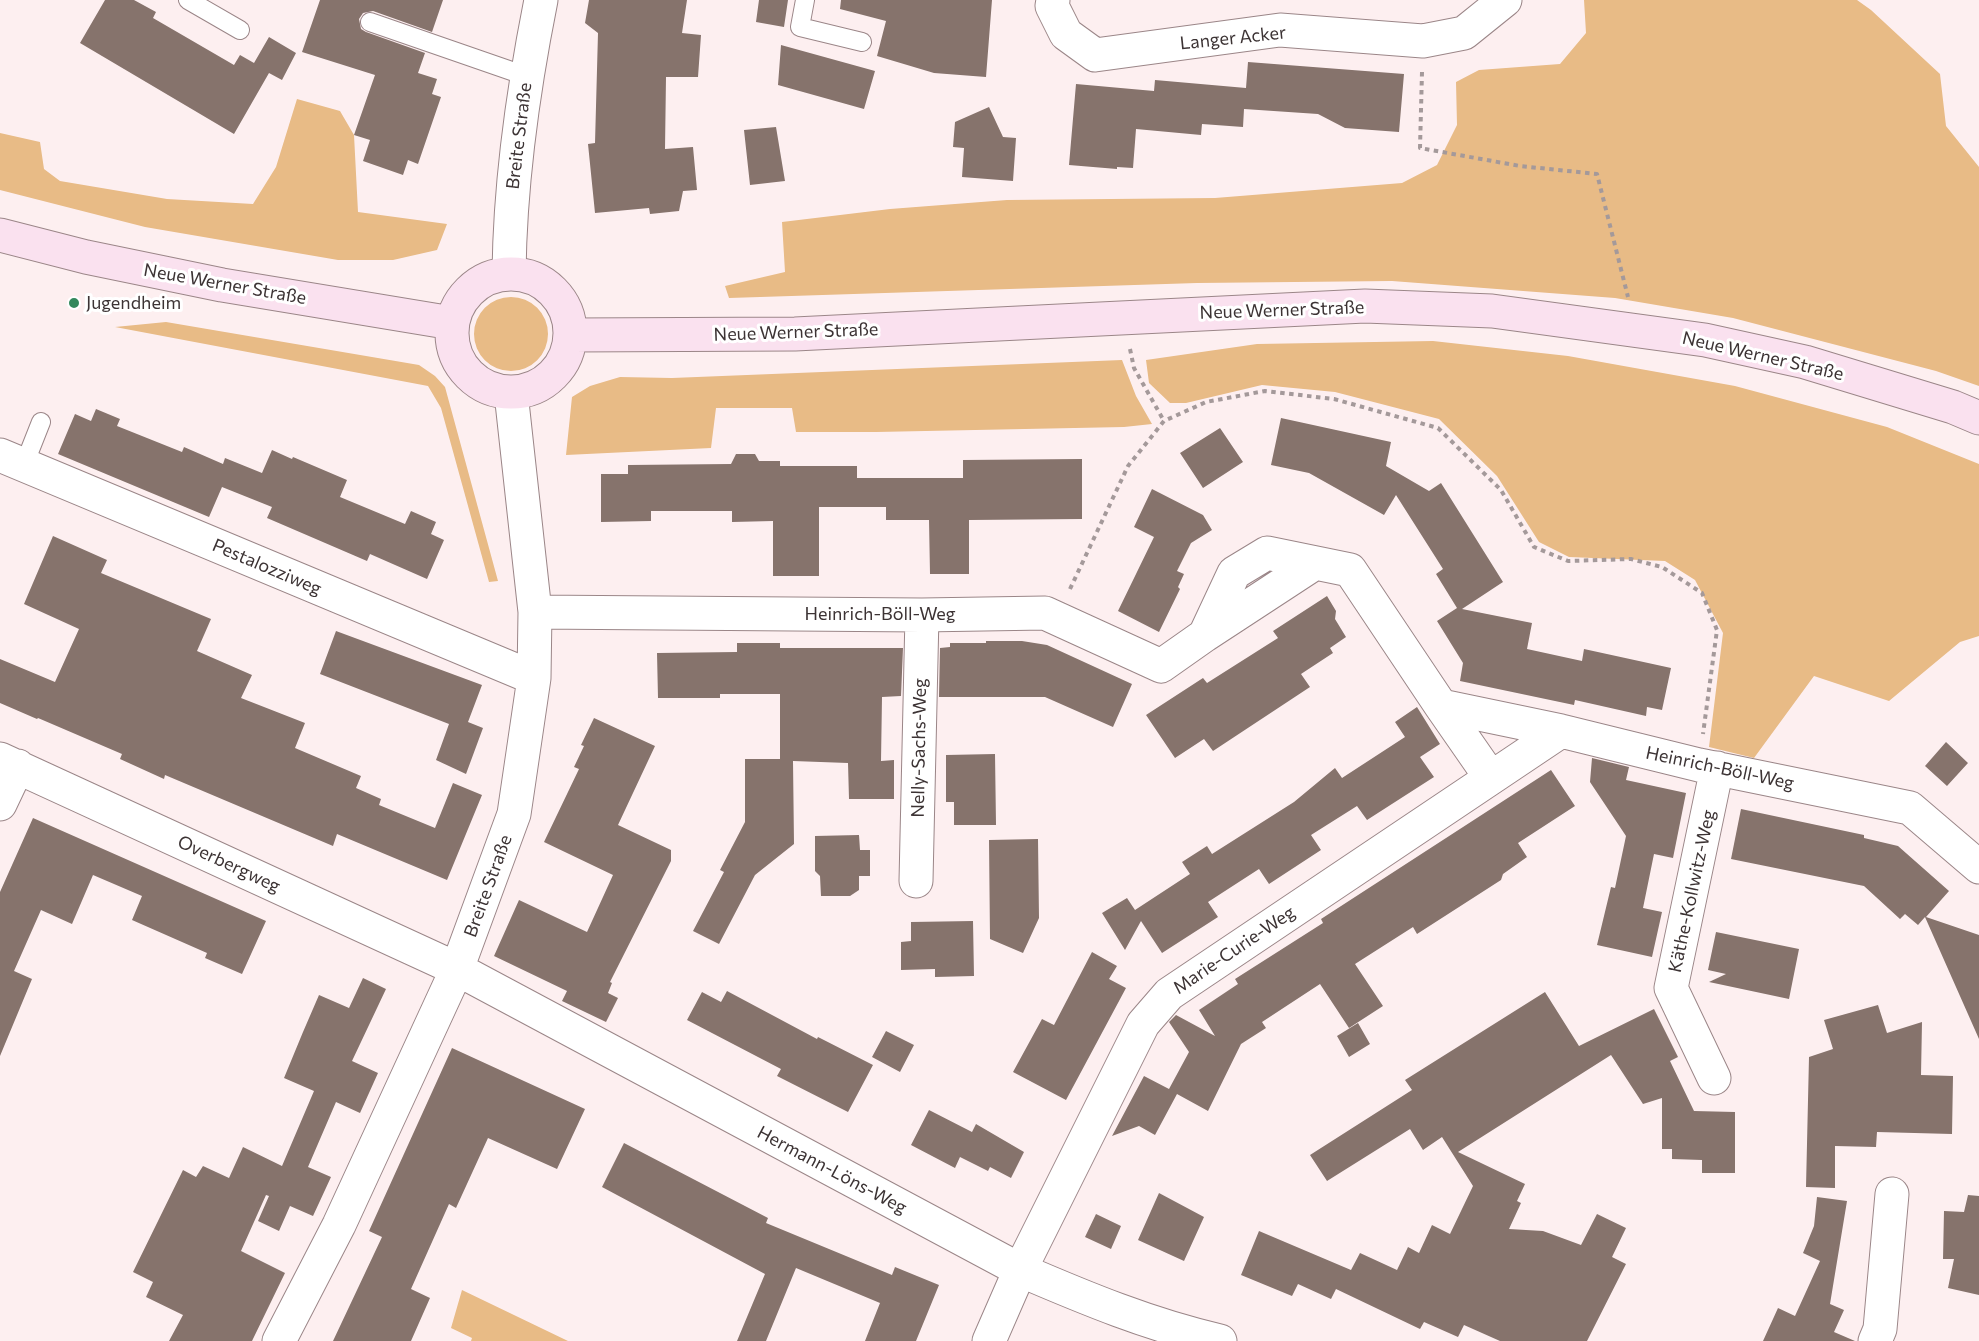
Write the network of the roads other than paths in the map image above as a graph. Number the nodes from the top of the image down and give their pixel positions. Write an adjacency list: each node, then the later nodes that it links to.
1 (188, 0): 7 (lane)
2 (541, 0): 9 (street, Breite Straße)
3 (805, 0): 8 (lane)
4 (1053, 0): 5 (street, Langer Acker)
5 (1505, 0)
6 (370, 22): 9 (lane)
7 (240, 30)
8 (862, 42)
9 (526, 76): 11 (street, Breite Straße)
10 (0, 235): 12 (main road, Neue Werner Straße)
11 (509, 273): 12 (main road); 13 (main road)
12 (452, 323): 14 (main road)
13 (571, 335): 14 (main road); 15 (main road, Neue Werner Straße)
14 (511, 393): 18 (street, Breite Straße)
15 (1979, 418)
16 (41, 422): 17 (lane)
17 (12, 460): 20 (street, Pestalozziweg)
18 (535, 612): 19 (street, Heinrich-Böll-Weg); 20 (street, Breite Straße)
19 (922, 615): 21 (street, Heinrich-Böll-Weg); 28 (street, Nelly-Sachs-Weg)
20 (534, 678): 29 (street, Breite Straße)
21 (1441, 706): 22 (street, Heinrich-Böll-Weg); 25 (street, Heinrich-Böll-Weg)
22 (1561, 731): 24 (street, Heinrich-Böll-Weg); 25 (street, Marie-Curie-Weg)
23 (9, 762): 26 (street); 29 (street, Overbergweg)
24 (1708, 766): 27 (street, Heinrich-Böll-Weg); 30 (street, Käthe-Kollwitz-Weg)
25 (1491, 778): 32 (street, Marie-Curie-Weg)
26 (0, 804)
27 (1979, 867)
28 (916, 881)
29 (457, 969): 32 (street, Hermann-Löns-Weg); 33 (street, Breite Straße)
30 (1714, 1078)
31 (1892, 1194): 36 (street)
32 (1020, 1270): 34 (street, Marie-Curie-Weg); 35 (street, Hermann-Löns-Weg)
33 (279, 1341)
34 (989, 1341)
35 (1220, 1341)
36 (1875, 1341)

